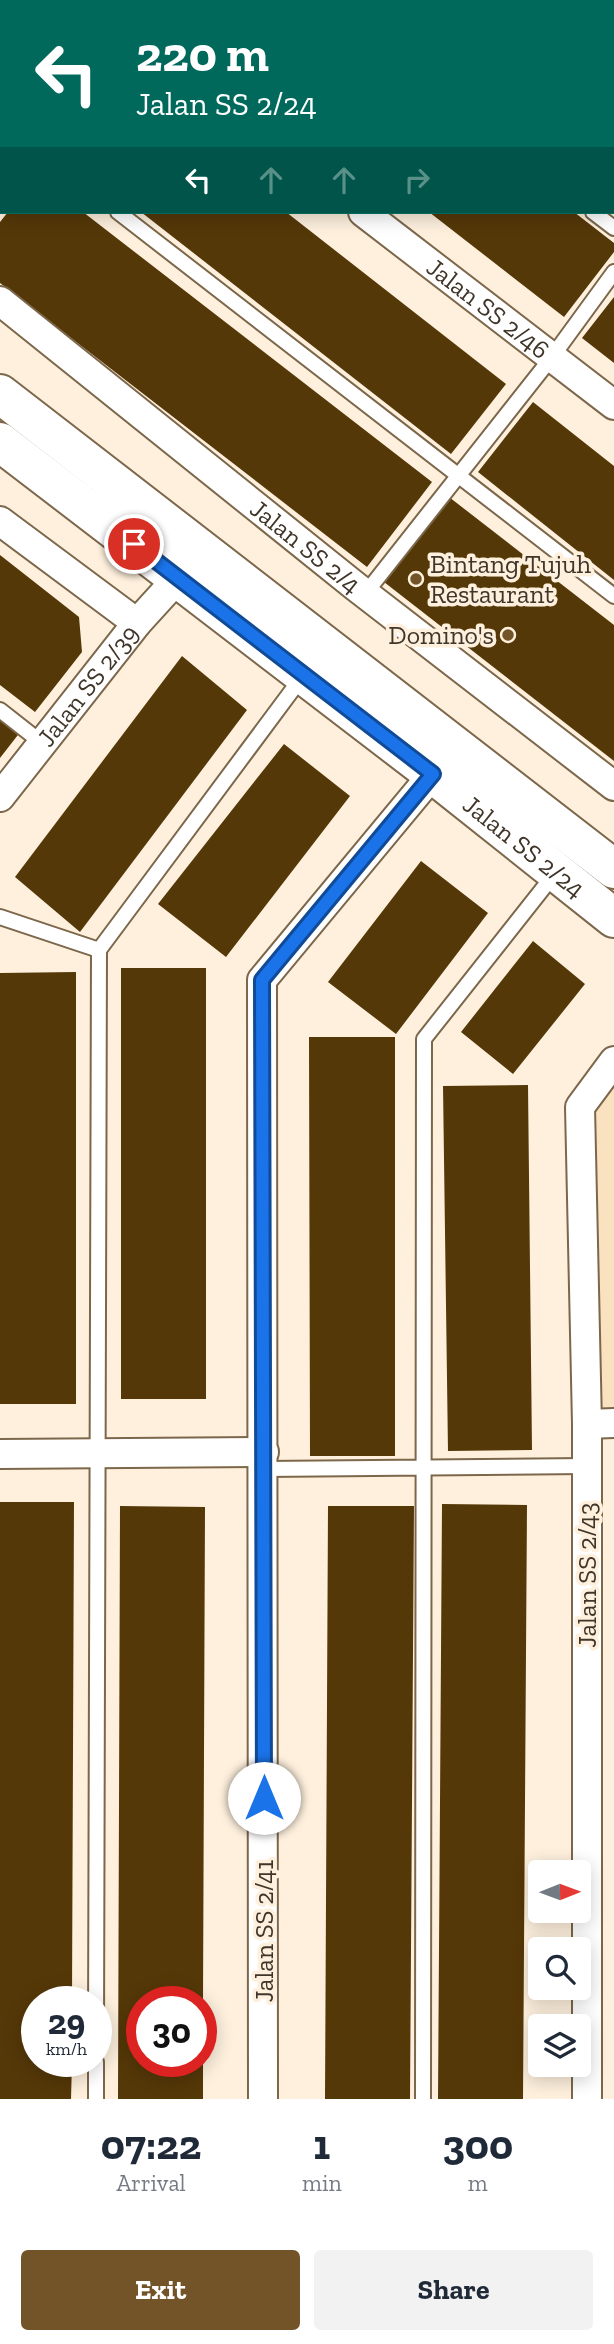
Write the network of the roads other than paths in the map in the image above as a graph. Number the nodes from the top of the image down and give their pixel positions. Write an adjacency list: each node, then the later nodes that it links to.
1 (121, 214): 11 (lane)
2 (366, 214): 7 (street, Jalan SS 2/46)
3 (596, 214): 4 (lane)
4 (614, 228)
5 (614, 272): 7 (lane)
6 (0, 301): 14 (street, Jalan SS 2/4)
7 (552, 357): 9 (street, Jalan SS 2/46); 11 (lane)
8 (0, 394): 23 (main road, Jalan SS 2/24)
9 (614, 405)
10 (0, 443): 13 (main road, Jalan SS 2/24)
11 (458, 475): 14 (lane); 15 (lane)
12 (0, 521): 16 (street)
13 (178, 578): 16 (street, Jalan SS 2/39); 17 (main road, Jalan SS 2/24)
14 (365, 594): 21 (street, Jalan SS 2/4)
15 (614, 596)
16 (137, 623): 19 (street, Jalan SS 2/39)
17 (304, 675): 20 (main road, Jalan SS 2/24); 27 (lane)
18 (0, 709): 19 (lane)
19 (42, 743): 22 (street, Jalan SS 2/39)
20 (433, 774): 24 (main road, Jalan SS 2/24); 32 (street, Jalan SS 2/41)
21 (614, 786)
22 (0, 797)
23 (614, 869)
24 (556, 872): 26 (main road, Jalan SS 2/24); 34 (lane)
25 (0, 917): 27 (lane)
26 (614, 918)
27 (99, 950): 30 (lane)
28 (614, 1061): 29 (street, Jalan SS 2/43)
29 (601, 1424): 33 (street, Jalan SS 2/43)
30 (98, 1453): 31 (street); 32 (street); 35 (lane)
31 (0, 1454)
32 (264, 1461): 34 (lane); 38 (street, Jalan SS 2/41)
33 (586, 1465): 34 (lane); 40 (street, Jalan SS 2/43)
34 (424, 1467): 39 (lane)
35 (96, 1986)
36 (96, 2077): 37 (lane)
37 (96, 2099)
38 (263, 2099)
39 (424, 2099)
40 (587, 2099)

